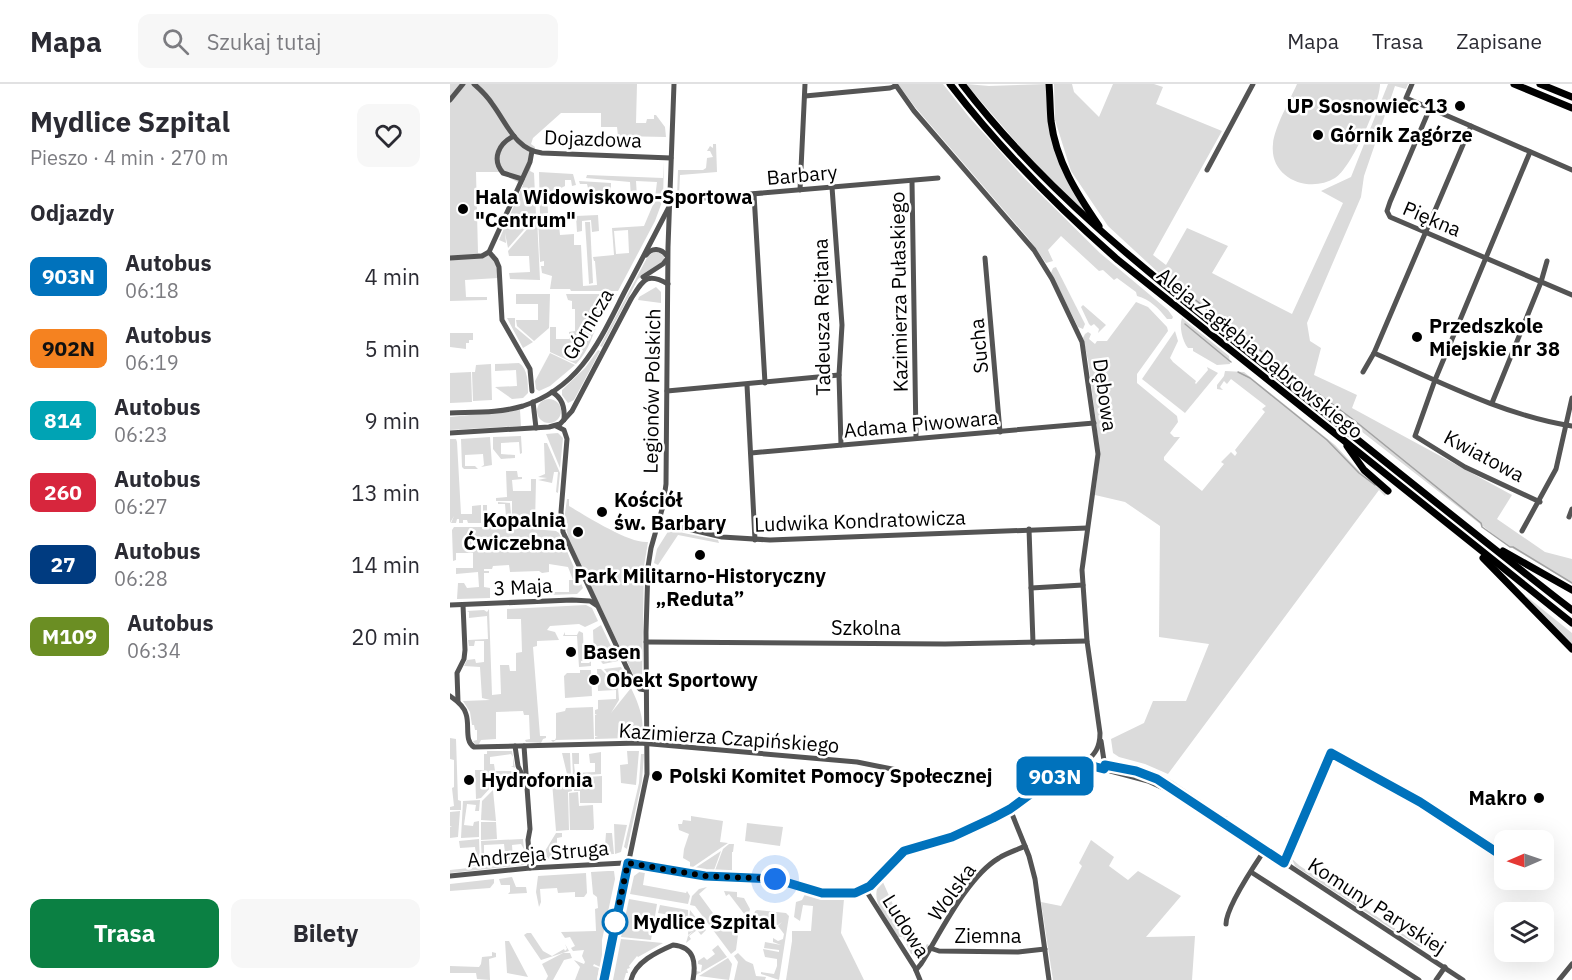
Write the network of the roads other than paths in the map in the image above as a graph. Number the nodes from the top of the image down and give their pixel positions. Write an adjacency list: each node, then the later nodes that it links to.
1 (463, 84): 16 (street)
2 (474, 84): 20 (street, Dojazdowa)
3 (674, 84): 23 (street, Legionów Polskich)
4 (805, 84): 14 (street)
5 (950, 84): 67 (main road, Aleja Zagłębia Dąbrowskiego)
6 (962, 84): 34 (main road, Aleja Zagłębia Dąbrowskiego)
7 (1049, 84): 34 (main road)
8 (1254, 84): 24 (street)
9 (1412, 84): 17 (street)
10 (1514, 84): 13 (main road)
11 (1542, 84): 13 (street); 15 (main road)
12 (896, 85): 14 (street); 60 (street, Dębowa)
13 (1539, 95): 18 (main road)
14 (805, 96): 30 (street)
15 (1572, 97)
16 (450, 100)
17 (1430, 108): 19 (street); 33 (street, Piękna)
18 (1572, 108)
19 (1471, 126): 22 (street); 33 (street)
20 (513, 135): 21 (street, Dojazdowa); 27 (street)
21 (532, 151): 23 (street, Dojazdowa); 27 (street)
22 (1530, 152): 25 (street); 39 (street)
23 (671, 158): 32 (street, Legionów Polskich)
24 (1207, 170)
25 (1572, 170)
26 (938, 178): 28 (street, Barbary)
27 (522, 179): 35 (street)
28 (912, 181): 29 (street, Barbary); 66 (street, Kazimierza Pułaskiego)
29 (832, 187): 30 (street, Barbary); 48 (street, Tadeusza Rejtana)
30 (800, 190): 31 (street, Barbary)
31 (754, 194): 32 (street, Barbary); 50 (street)
32 (669, 204): 37 (street, Legionów Polskich); 41 (street, Górnicza)
33 (1425, 232): 39 (street, Piękna); 46 (street)
34 (1105, 236): 79 (main road, Aleja Zagłębia Dąbrowskiego)
35 (489, 252): 36 (street); 52 (street)
36 (450, 258)
37 (668, 258): 41 (street); 43 (street, Legionów Polskich); 45 (street, Górnicza)
38 (985, 258): 64 (street, Sucha)
39 (1485, 258): 42 (street, Piękna); 49 (street)
40 (1547, 261): 42 (street)
41 (640, 262): 54 (street, Górnicza)
42 (1541, 282): 44 (street, Piękna); 57 (street)
43 (668, 284): 45 (street, Górnicza); 53 (street, Legionów Polskich)
44 (1572, 294)
45 (631, 299): 59 (street, Górnicza)
46 (1374, 353): 47 (street); 49 (street)
47 (1363, 372)
48 (839, 375): 50 (street); 68 (street, Tadeusza Rejtana)
49 (1434, 380): 57 (street); 71 (street, Kwiatowa)
50 (765, 383): 51 (street)
51 (747, 385): 53 (street); 69 (street)
52 (532, 391)
53 (667, 391): 74 (street, Legionów Polskich)
54 (552, 392): 56 (street); 59 (street)
55 (1572, 399): 62 (street, Kwiatowa)
56 (533, 402): 58 (street); 63 (street)
57 (1492, 403): 62 (street)
58 (450, 413)
59 (564, 420): 61 (street)
60 (1094, 423): 64 (street, Adama Piwowara); 75 (street, Dębowa)
61 (556, 426): 63 (street); 86 (street)
62 (1569, 426): 71 (street, Kwiatowa)
63 (536, 428): 65 (street)
64 (1000, 432): 66 (street, Adama Piwowara)
65 (450, 433)
66 (916, 438): 68 (street, Adama Piwowara)
67 (1344, 442): 70 (main road); 80 (main road, Aleja Zagłębia Dąbrowskiego)
68 (841, 446): 69 (street, Adama Piwowara)
69 (751, 453): 78 (street)
70 (1388, 491)
71 (1540, 502): 77 (street, Kwiatowa)
72 (1572, 510): 73 (street)
73 (1569, 517)
74 (658, 522): 78 (street, Ludwika Kondratowicza); 90 (street, Legionów Polskich)
75 (1087, 528): 76 (street, Ludwika Kondratowicza); 81 (street, Dębowa)
76 (1029, 530): 78 (street, Ludwika Kondratowicza); 82 (street)
77 (1522, 531)
78 (755, 540)
79 (1485, 541): 83 (main road); 87 (main road, Aleja Zagłębia Dąbrowskiego)
80 (1470, 542): 88 (main road, Aleja Zagłębia Dąbrowskiego); 92 (main road)
81 (1083, 585): 82 (street); 89 (street, Dębowa)
82 (1031, 588): 91 (street)
83 (1572, 590)
84 (450, 605): 85 (street, 3 Maja)
85 (463, 605): 86 (street, 3 Maja); 95 (street)
86 (597, 606): 93 (street)
87 (1572, 610)
88 (1572, 623)
89 (1087, 641): 91 (street, Szkolna); 96 (street, Dębowa)
90 (646, 642): 91 (street, Szkolna); 93 (street, Legionów Polskich)
91 (1033, 643)
92 (1572, 649)
93 (646, 690): 97 (street, Legionów Polskich)
94 (450, 696): 95 (street)
95 (458, 702): 98 (street, Kazimierza Czapińskiego)
96 (1100, 733): 100 (street); 101 (street)
97 (647, 744): 99 (street, Kazimierza Czapińskiego); 102 (street, Kazimierza Czapińskiego); 107 (street, Legionów Polskich)
98 (515, 746): 99 (street, Kazimierza Czapińskiego); 103 (street)
99 (524, 746): 103 (street)
100 (1084, 764): 101 (street, Komuny Paryskiej); 104 (street)
101 (1105, 767): 106 (street, Komuny Paryskiej)
102 (897, 770)
103 (526, 786): 108 (street)
104 (1010, 809): 105 (street); 111 (street)
105 (1025, 846): 113 (street, Wolska); 114 (street)
106 (1264, 850): 109 (street); 116 (street, Komuny Paryskiej)
107 (628, 863): 108 (street, Andrzeja Struga); 111 (street, Andrzeja Struga); 118 (street, Legionów Polskich)
108 (530, 868): 110 (street, Andrzeja Struga)
109 (1251, 872): 112 (street); 123 (street)
110 (450, 876)
111 (866, 889): 117 (street, Ludowa)
112 (1226, 924)
113 (930, 948): 114 (street, Ziemna); 117 (street, Wolska)
114 (1045, 949): 122 (street)
115 (1572, 964): 126 (street)
116 (1445, 967): 124 (street); 125 (street, Komuny Paryskiej)
117 (916, 970): 121 (street, Ludowa)
118 (604, 980)
119 (631, 980): 120 (street)
120 (693, 980)
121 (920, 980)
122 (1049, 980)
123 (1419, 980)
124 (1436, 980)
125 (1463, 980)
126 (1559, 980)

